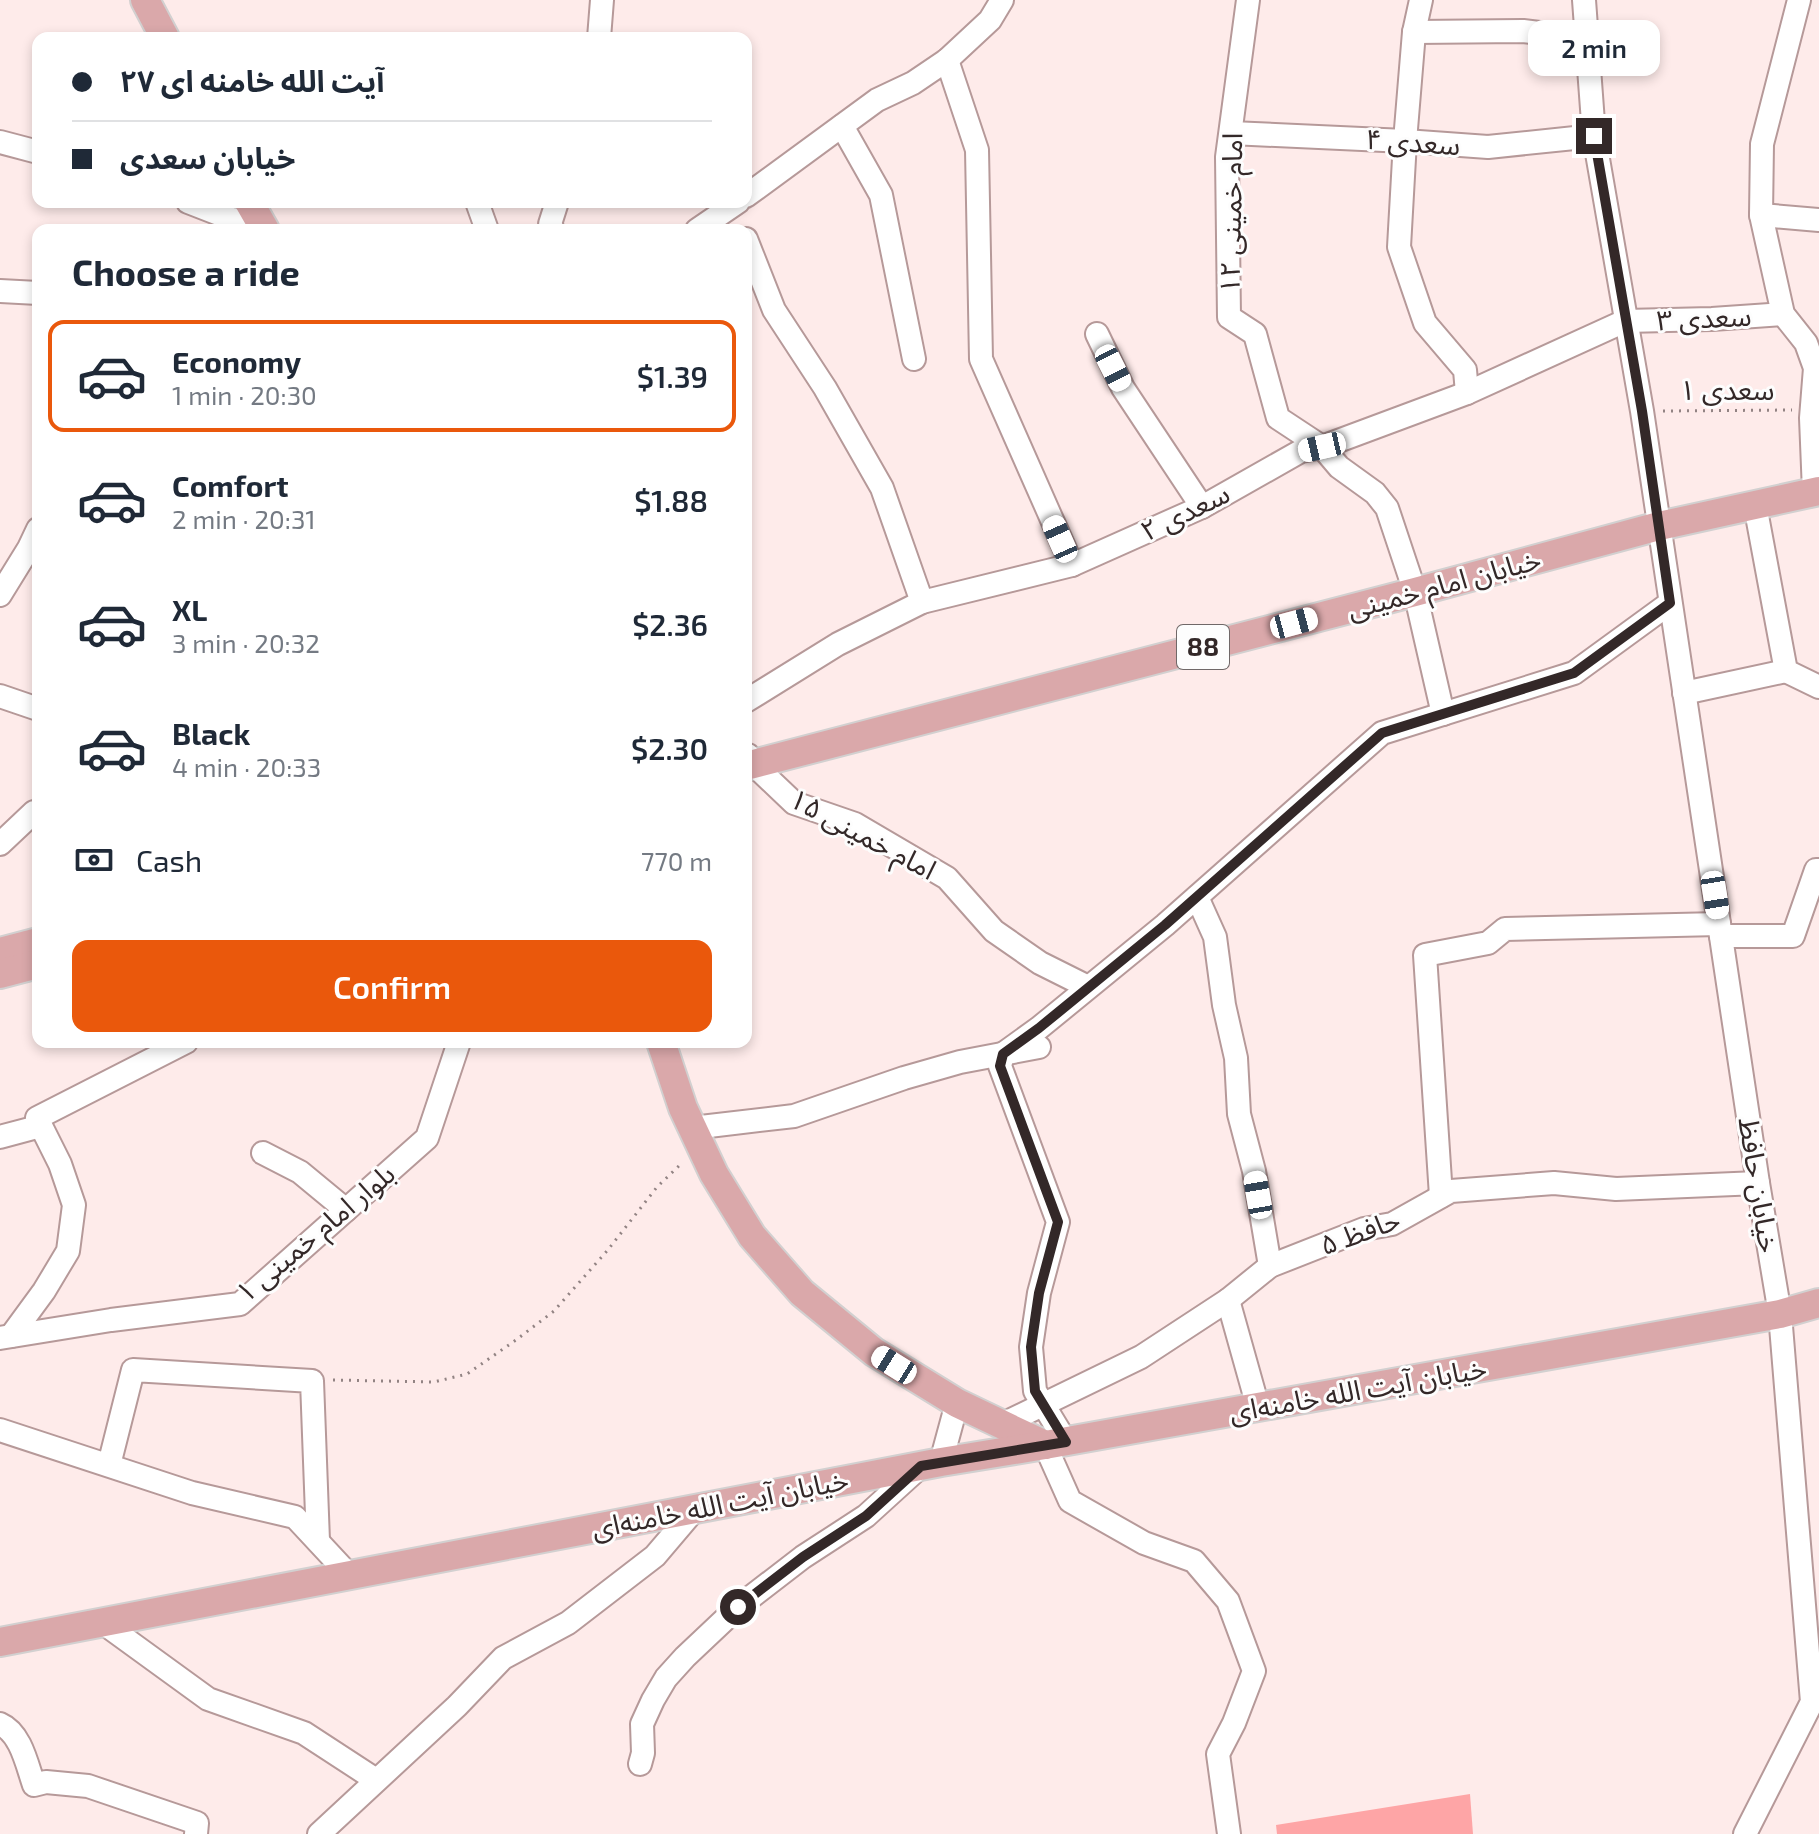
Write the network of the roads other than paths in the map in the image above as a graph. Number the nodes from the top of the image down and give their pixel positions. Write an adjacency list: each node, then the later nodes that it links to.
1 (145, 0): 8 (main road)
2 (602, 0): 9 (street)
3 (1002, 0): 12 (street)
4 (1248, 0): 14 (street, امام خمینی ۱۲)
5 (1421, 0): 10 (street)
6 (1584, 0): 11 (street, خیابان حافظ)
7 (1799, 0): 22 (street)
8 (162, 32)
9 (599, 32)
10 (1414, 32): 11 (street); 16 (street)
11 (1588, 39): 15 (street, خیابان حافظ)
12 (947, 60): 13 (street); 41 (street)
13 (842, 126): 19 (street); 32 (street)
14 (1231, 133): 16 (street, سعدی ۴); 35 (street, امام خمینی ۱۲)
15 (1594, 136): 16 (street, سعدی ۴); 30 (street, خیابان حافظ)
16 (1405, 141): 33 (street)
17 (0, 142): 18 (street)
18 (32, 150)
19 (752, 190)
20 (213, 208): 23 (street)
21 (727, 208): 25 (street)
22 (1761, 215): 24 (street); 29 (street)
23 (251, 217)
24 (1819, 220)
25 (705, 224)
26 (752, 254): 44 (street)
27 (0, 291): 28 (street)
28 (32, 293)
29 (1783, 314): 30 (street, سعدی ۳); 34 (street)
30 (1625, 321): 33 (street, سعدی ۲); 39 (street, خیابان حافظ)
31 (1097, 334): 38 (street)
32 (914, 359)
33 (1467, 393): 35 (street, سعدی ۲)
34 (1814, 415): 36 (street)
35 (1322, 447): 38 (street, سعدی ۲); 42 (street, امام خمینی ۱۲)
36 (1817, 491): 37 (main road, خیابان امام خمینی / 88)
37 (1755, 505): 39 (main road, خیابان امام خمینی / 88); 46 (street)
38 (1202, 507): 41 (street, سعدی ۲)
39 (1659, 526): 42 (main road, خیابان امام خمینی / 88); 45 (street, خیابان حافظ)
40 (32, 542): 43 (street)
41 (1072, 565): 44 (street, سعدی ۲)
42 (1415, 592): 52 (street, امام خمینی ۱۲); 53 (main road, خیابان امام خمینی / 88)
43 (0, 595)
44 (922, 602): 50 (street, سعدی ۲)
45 (1670, 603): 48 (street, خیابان حافظ); 52 (street)
46 (1786, 671): 47 (street); 48 (street)
47 (1819, 687)
48 (1684, 693): 59 (street, خیابان حافظ)
49 (0, 696): 51 (street)
50 (752, 697)
51 (32, 706)
52 (1443, 714): 58 (street)
53 (752, 760)
54 (752, 765): 64 (street, امام خمینی ۱۵)
55 (32, 814): 56 (street)
56 (0, 844)
57 (1819, 870): 59 (street)
58 (1197, 897): 64 (street); 77 (street)
59 (1720, 930): 74 (street, خیابان حافظ); 75 (street)
60 (32, 944): 61 (main road)
61 (0, 952)
62 (32, 966): 63 (main road)
63 (0, 974)
64 (1088, 987): 69 (street)
65 (1039, 1047): 69 (street)
66 (174, 1048): 70 (street)
67 (457, 1048): 76 (street, بلوار امام خمینی ۱)
68 (663, 1048): 71 (main road)
69 (1003, 1054): 71 (street); 86 (street)
70 (41, 1126): 72 (street); 81 (street)
71 (696, 1136): 82 (main road)
72 (0, 1137)
73 (263, 1153): 76 (street)
74 (1758, 1183): 75 (street, حافظ ۵); 80 (street, خیابان حافظ)
75 (1441, 1196): 77 (street, حافظ ۵)
76 (346, 1210): 81 (street, بلوار امام خمینی ۱)
77 (1270, 1266): 78 (street, حافظ ۵)
78 (1228, 1300): 83 (street); 84 (street, حافظ ۵)
79 (1819, 1303): 80 (main road, خیابان آیت الله خامنه‌ای)
80 (1780, 1314): 83 (main road, خیابان آیت الله خامنه‌ای); 94 (street, خیابان حافظ)
81 (5, 1337)
82 (957, 1403): 84 (main road); 87 (street)
83 (1258, 1407): 86 (main road, خیابان آیت الله خامنه‌ای)
84 (1003, 1424): 86 (main road)
85 (0, 1430): 88 (street)
86 (1056, 1444): 87 (main road, خیابان آیت الله خامنه‌ای); 100 (street)
87 (931, 1464): 89 (main road, خیابان آیت الله خامنه‌ای); 96 (street)
88 (109, 1465): 90 (street); 90 (street)
89 (695, 1509): 91 (main road, خیابان آیت الله خامنه‌ای); 97 (street)
90 (318, 1541): 91 (street)
91 (349, 1575): 92 (main road, خیابان آیت الله خامنه‌ای)
92 (102, 1622): 93 (main road, خیابان آیت الله خامنه‌ای); 97 (street)
93 (0, 1642)
94 (1815, 1693): 101 (street, خیابان حافظ)
95 (0, 1724): 98 (street)
96 (640, 1764)
97 (376, 1780): 99 (street)
98 (196, 1834)
99 (319, 1834)
100 (1229, 1834)
101 (1745, 1834)

